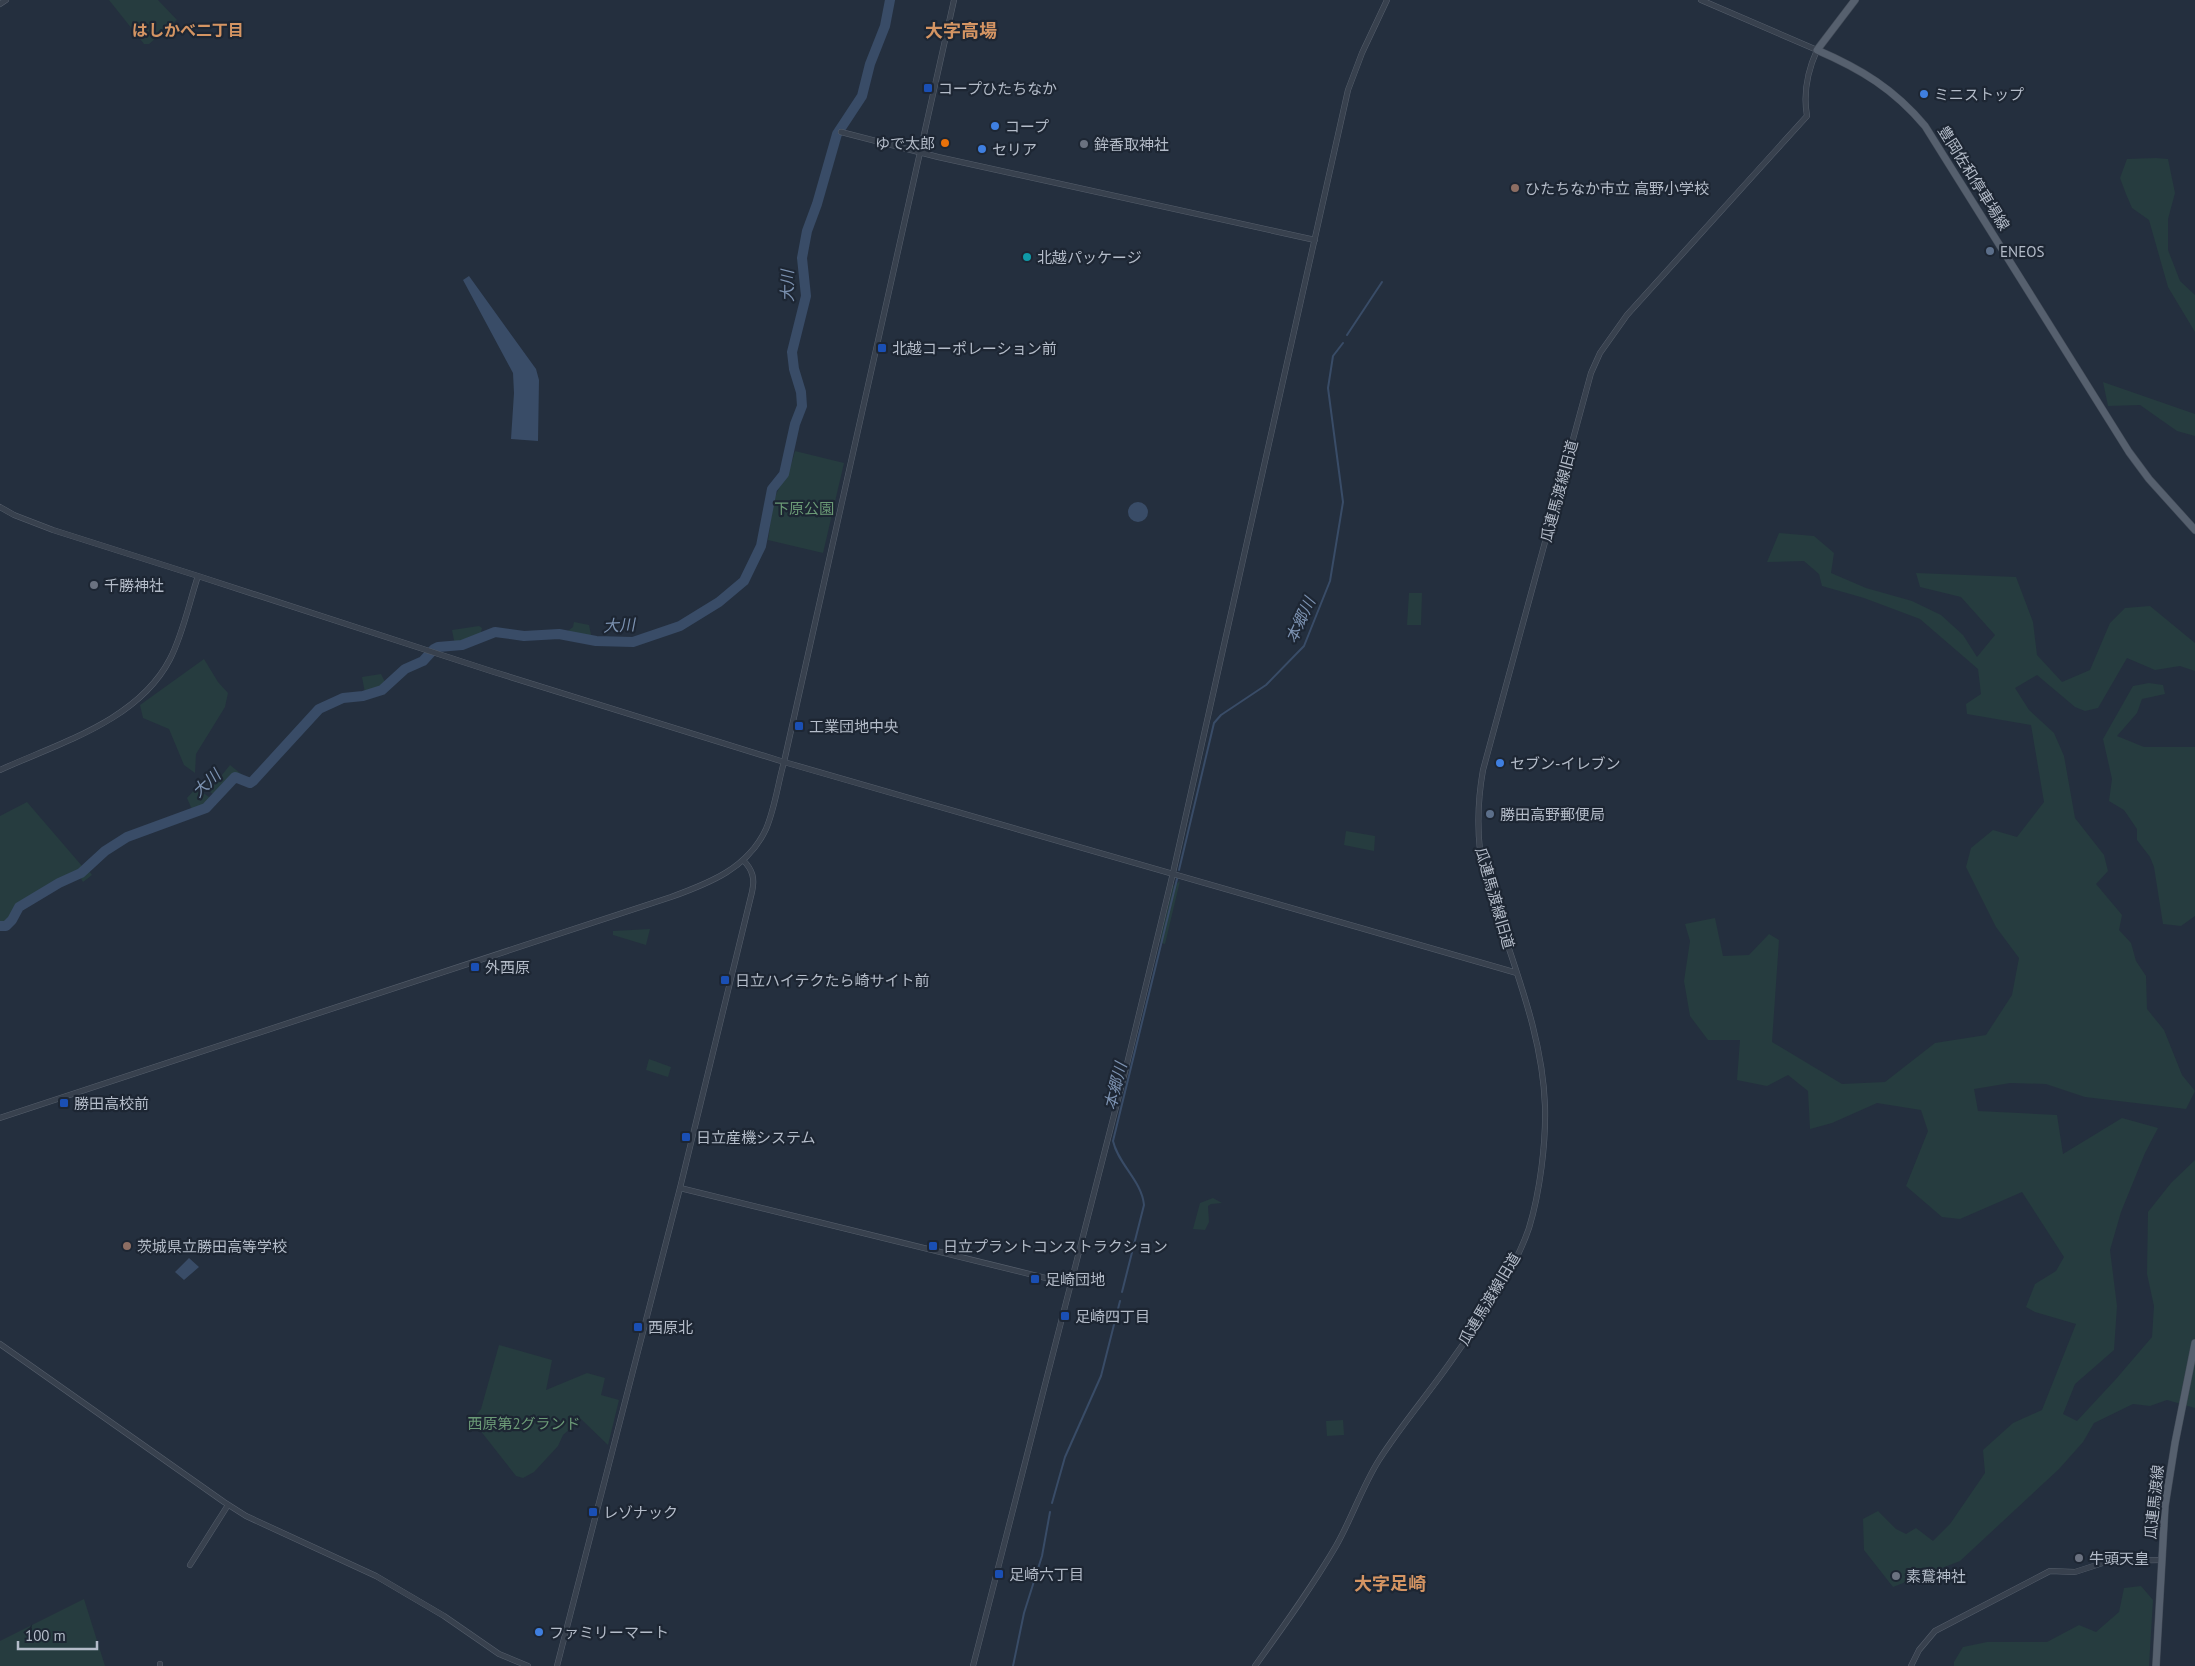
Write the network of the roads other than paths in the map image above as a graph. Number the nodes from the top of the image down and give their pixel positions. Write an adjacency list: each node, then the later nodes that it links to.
1 (6, 0): 6 (street)
2 (954, 0): 9 (street)
3 (1387, 0): 10 (street)
4 (1701, 0): 7 (street)
5 (1855, 0): 7 (main road)
6 (0, 4)
7 (1817, 50): 12 (main road, 豊岡佐和停車場線); 18 (street, 瓜連馬渡線旧道)
8 (841, 132): 9 (street)
9 (920, 152): 10 (street); 14 (street)
10 (1315, 240): 17 (street)
11 (0, 507): 13 (street)
12 (2195, 530)
13 (198, 576): 14 (street); 15 (street)
14 (784, 762): 16 (street); 17 (street)
15 (0, 770)
16 (744, 860): 19 (street); 20 (street)
17 (1173, 873): 18 (street); 21 (street)
18 (1517, 973): 30 (street, 瓜連馬渡線旧道)
19 (0, 1118)
20 (680, 1188): 21 (street); 28 (street)
21 (1070, 1284): 29 (street)
22 (2195, 1342): 25 (main road, 瓜連馬渡線)
23 (0, 1344): 24 (street)
24 (228, 1505): 26 (street); 27 (street)
25 (2162, 1560): 31 (street); 32 (main road, 瓜連馬渡線)
26 (190, 1564)
27 (528, 1666)
28 (557, 1666)
29 (973, 1666)
30 (1255, 1666)
31 (1911, 1666)
32 (2156, 1666)

